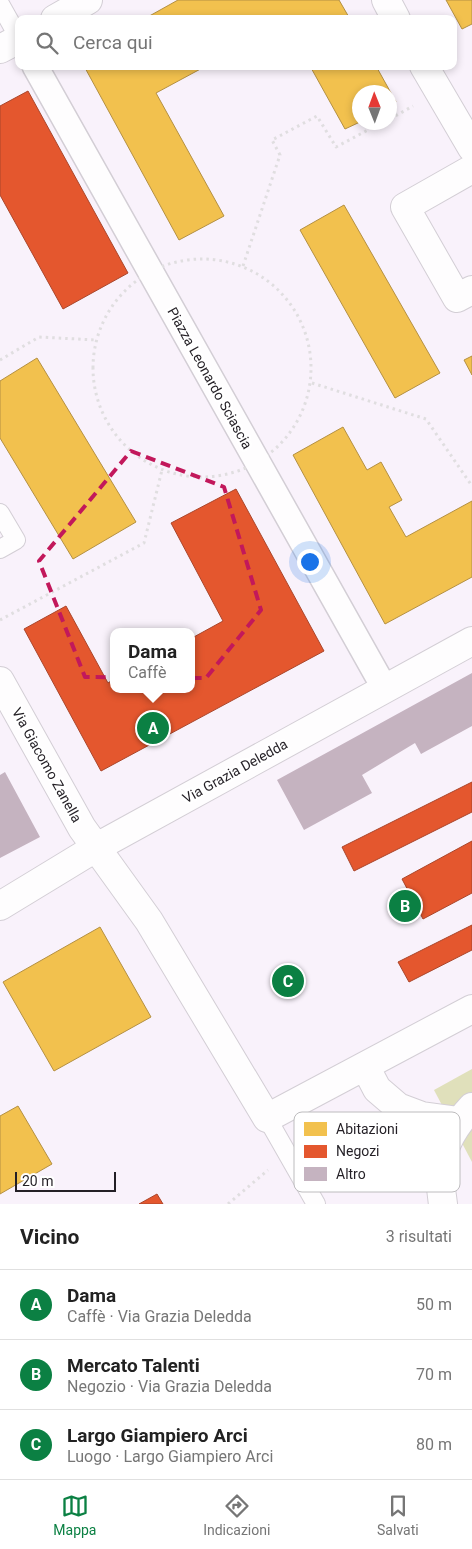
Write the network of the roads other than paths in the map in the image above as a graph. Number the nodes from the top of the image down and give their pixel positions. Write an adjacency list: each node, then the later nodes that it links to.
1 (88, 0): 4 (street)
2 (386, 0): 5 (street)
3 (0, 4): 6 (lane)
4 (61, 15)
5 (394, 15)
6 (15, 31)
7 (15, 40): 8 (street)
8 (0, 49)
9 (37, 70): 18 (street, Piazza Leonardo Sciascia)
10 (426, 70): 11 (street)
11 (472, 148)
12 (472, 169): 13 (street)
13 (472, 290)
14 (0, 513): 15 (lane)
15 (0, 549)
16 (472, 641): 18 (street, Via Grazia Deledda)
17 (0, 681): 19 (street, Via Giacomo Zanella)
18 (385, 689): 19 (street, Via Grazia Deledda)
19 (96, 847): 20 (street, Via Grazia Deledda); 24 (street, Via Giacomo Zanella)
20 (0, 906)
21 (472, 1009): 22 (street)
22 (365, 1066): 23 (street); 24 (street)
23 (411, 1112)
24 (267, 1118): 25 (lane)
25 (294, 1164)
26 (309, 1192): 27 (lane)
27 (316, 1204)

